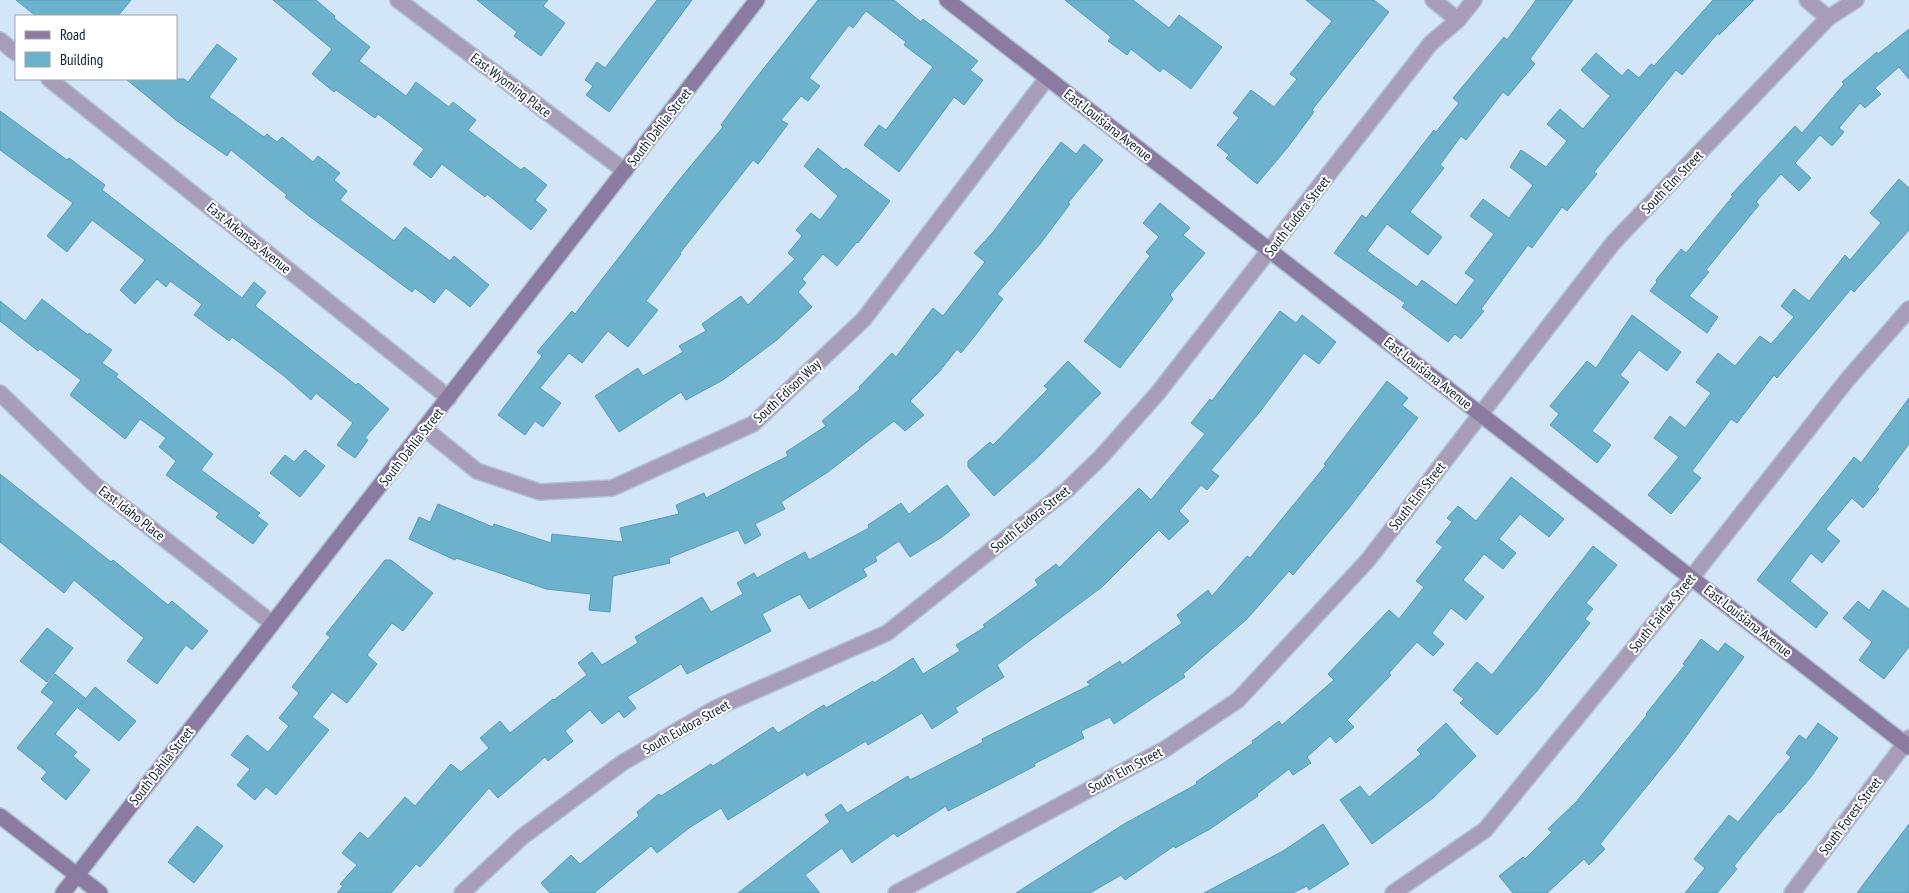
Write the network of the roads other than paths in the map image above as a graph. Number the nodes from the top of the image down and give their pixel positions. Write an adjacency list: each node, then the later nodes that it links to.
1 (398, 0): 14 (street, East Wyoming Place)
2 (757, 0): 14 (street, South Dahlia Street)
3 (947, 0): 12 (street, East Louisiana Avenue)
4 (1433, 0): 9 (street)
5 (1474, 0): 9 (street, South Eudora Street)
6 (1808, 0): 8 (street)
7 (1856, 0): 8 (street, South Elm Street)
8 (1828, 18): 19 (street, South Elm Street)
9 (1458, 20): 15 (street, South Eudora Street)
10 (0, 40): 11 (street)
11 (15, 52)
12 (1047, 78): 15 (street, East Louisiana Avenue); 20 (street, South Edison Way)
13 (50, 80): 18 (street, East Arkansas Avenue)
14 (625, 171): 18 (street, South Dahlia Street)
15 (1270, 250): 19 (street, East Louisiana Avenue); 28 (street, South Eudora Street)
16 (1909, 309): 21 (street, South Fairfax Street)
17 (0, 393): 22 (street, East Idaho Place)
18 (449, 398): 20 (street, South Dahlia Street)
19 (1480, 413): 21 (street, East Louisiana Avenue); 29 (street, South Elm Street)
20 (425, 429): 22 (street, South Dahlia Street)
21 (1692, 577): 23 (street, East Louisiana Avenue); 30 (street, South Fairfax Street)
22 (272, 623): 25 (street, South Dahlia Street)
23 (1908, 743): 31 (street, South Forest Street)
24 (0, 816): 25 (street)
25 (77, 875): 26 (street, South Dahlia Street); 27 (street)
26 (63, 893)
27 (100, 893)
28 (462, 893)
29 (896, 893)
30 (1393, 893)
31 (1792, 893)

